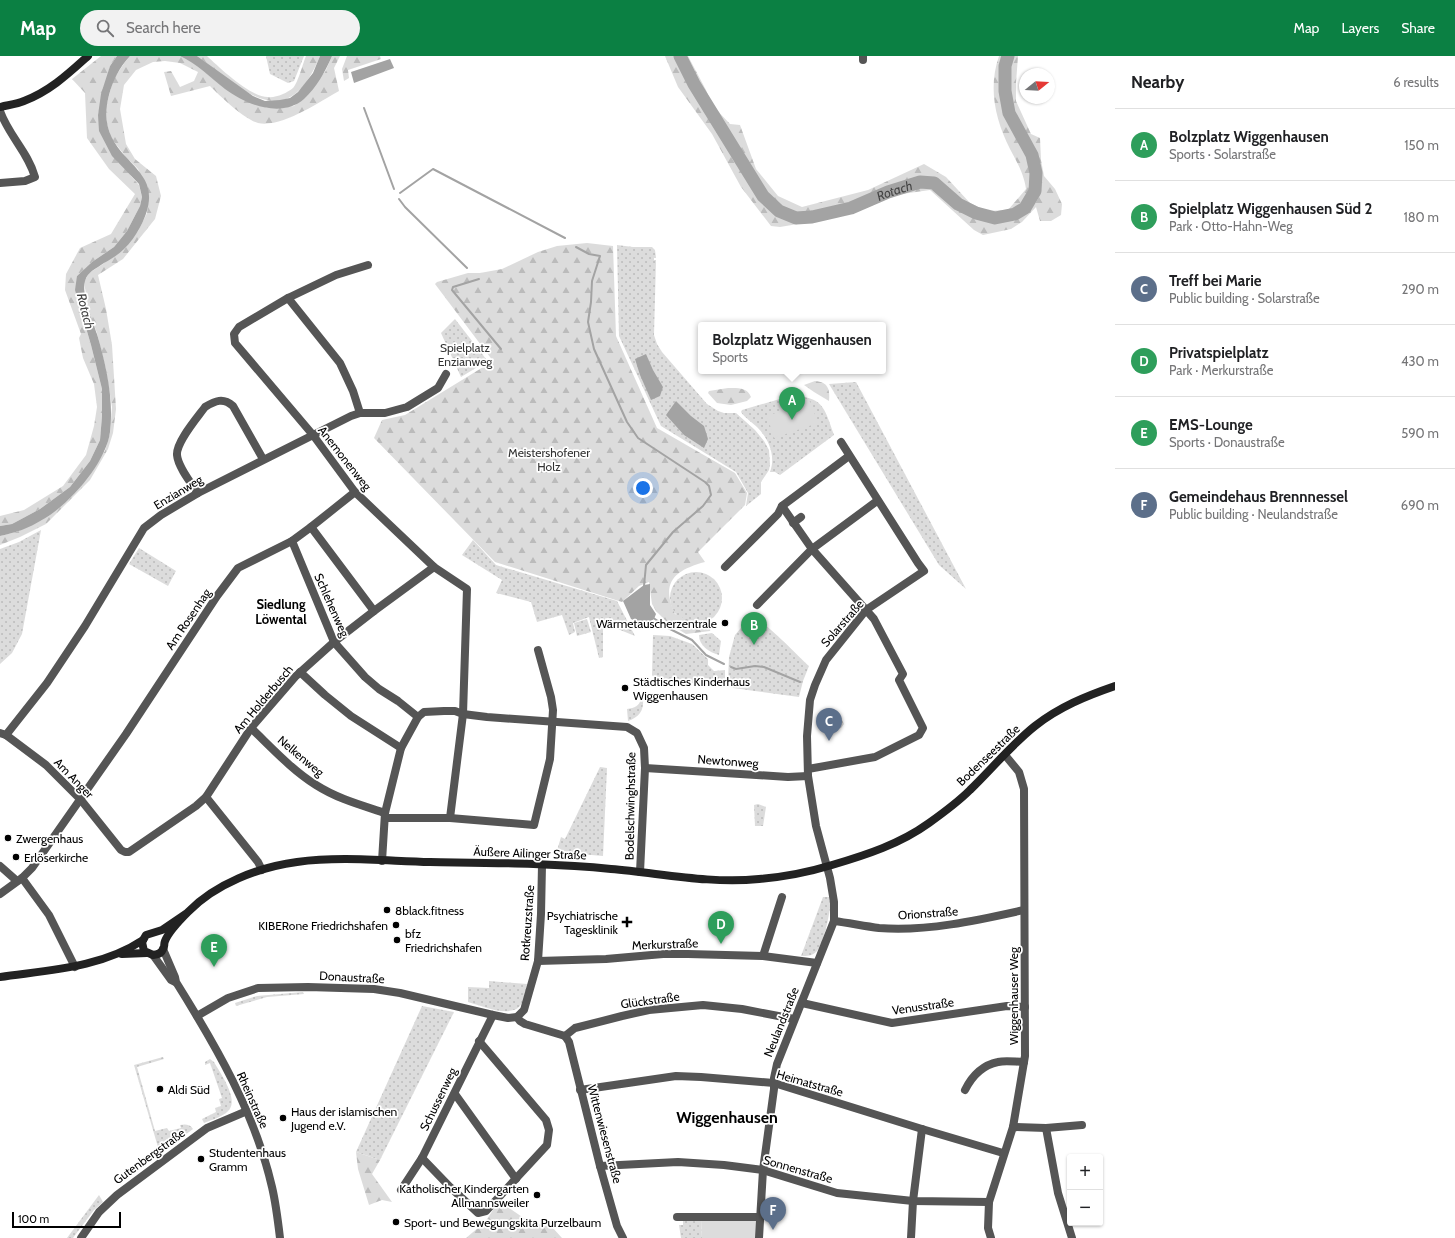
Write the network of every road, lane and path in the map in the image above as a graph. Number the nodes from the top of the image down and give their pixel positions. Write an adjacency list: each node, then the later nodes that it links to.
1 (88, 56): 2 (main road)
2 (0, 106)
3 (0, 111): 4 (street)
4 (0, 184)
5 (368, 266): 6 (street)
6 (288, 298): 8 (street); 9 (street, Anemonenweg)
7 (446, 374): 8 (street, Enzianweg)
8 (360, 413): 9 (street, Enzianweg)
9 (313, 435): 12 (street, Enzianweg); 13 (street, Anemonenweg)
10 (841, 442): 11 (street, Solarstraße)
11 (849, 456): 15 (street, Solarstraße); 16 (street)
12 (263, 459): 14 (street, Enzianweg); 14 (street)
13 (355, 492): 19 (street, Am Rosenhag); 22 (street, Anemonenweg)
14 (198, 493): 35 (street, Enzianweg)
15 (877, 501): 21 (street); 25 (street, Solarstraße)
16 (782, 506): 18 (street); 23 (street)
17 (801, 517): 18 (street)
18 (793, 523): 21 (street)
19 (311, 528): 20 (street, Am Rosenhag); 26 (street)
20 (292, 541): 27 (street, Schlehenweg); 41 (street, Am Rosenhag)
21 (812, 549): 24 (street); 25 (street)
22 (434, 567): 26 (street, Am Holderbusch); 31 (street, Anemonenweg)
23 (725, 568)
24 (757, 605)
25 (866, 610): 39 (street, Solarstraße); 39 (street, Newtonweg)
26 (374, 611): 27 (street, Am Holderbusch)
27 (334, 642): 29 (street, Am Holderbusch); 32 (street, Schlehenweg)
28 (538, 650): 33 (street)
29 (300, 672): 34 (street, Am Holderbusch); 36 (street)
30 (1115, 686): 37 (main road, Bodenseestraße)
31 (463, 714): 32 (street, Bodelschwinghstraße); 33 (street, Bodelschwinghstraße); 43 (street)
32 (418, 717): 36 (street)
33 (552, 721): 38 (street, Bodelschwinghstraße); 43 (street, Nelkenweg)
34 (251, 728): 40 (street, Am Holderbusch); 42 (street, Nelkenweg)
35 (3, 734): 41 (street, Am Anger)
36 (401, 748): 42 (street)
37 (1004, 754): 44 (main road, Bodenseestraße); 55 (street, Wiggenhauser Weg)
38 (645, 768): 39 (street, Newtonweg); 51 (street, Bodelschwinghstraße)
39 (808, 773): 49 (street, Solarstraße)
40 (206, 797): 45 (street, Am Holderbusch); 50 (street)
41 (81, 800): 45 (street, Am Anger); 52 (street, Am Rosenhag)
42 (385, 815): 43 (street, Nelkenweg); 46 (street)
43 (450, 818)
44 (881, 849): 49 (main road, Äußere Ailinger Straße)
45 (121, 850)
46 (382, 861): 47 (main road, Äußere Ailinger Straße); 50 (main road, Äußere Ailinger Straße)
47 (542, 865): 51 (main road, Äußere Ailinger Straße); 64 (street, Rotkreuzstraße)
48 (0, 866): 52 (street)
49 (827, 866): 51 (main road, Äußere Ailinger Straße); 57 (street, Neulandstraße)
50 (262, 870): 56 (main road, Äußere Ailinger Straße)
51 (640, 872)
52 (19, 879): 53 (street, Am Rosenhag); 66 (street)
53 (0, 894)
54 (782, 897): 63 (street)
55 (1024, 910): 57 (street, Orionstraße); 70 (street, Wiggenhauser Weg)
56 (187, 913): 58 (main road); 60 (main road)
57 (834, 921): 65 (street, Neulandstraße)
58 (155, 933): 59 (main road); 60 (main road)
59 (142, 940): 61 (main road); 62 (main road)
60 (164, 946): 62 (main road); 68 (street, Rheinstraße)
61 (119, 954): 62 (main road); 66 (main road)
62 (150, 954): 68 (street, Rheinstraße)
63 (763, 956): 64 (street, Merkurstraße); 65 (street, Merkurstraße)
64 (538, 961): 73 (street, Rotkreuzstraße)
65 (817, 963): 69 (street, Neulandstraße)
66 (75, 967): 67 (main road)
67 (0, 977)
68 (176, 982): 72 (street, Rheinstraße)
69 (802, 1003): 70 (street, Venusstraße); 74 (street, Neulandstraße)
70 (1024, 1007): 77 (street, Wiggenhauser Weg)
71 (492, 1015): 72 (street, Donaustraße); 73 (street, Donaustraße); 76 (street, Schussenweg)
72 (197, 1016): 82 (street, Rheinstraße)
73 (518, 1016): 75 (street)
74 (794, 1019): 75 (street, Glückstraße); 78 (street, Neulandstraße)
75 (565, 1036): 79 (street, Wittenwiesenstraße)
76 (479, 1041): 81 (street, Schussenweg); 91 (street)
77 (1024, 1062): 80 (street); 84 (street, Wiggenhauser Weg)
78 (774, 1083): 79 (street, Heimatstraße); 86 (street, Heimatstraße); 90 (street, Neulandstraße)
79 (580, 1090): 89 (street, Wittenwiesenstraße)
80 (966, 1090)
81 (455, 1094): 88 (street, Schussenweg); 91 (street)
82 (246, 1111): 97 (street, Gutenbergstraße); 98 (street, Rheinstraße)
83 (1082, 1125): 85 (street)
84 (1013, 1126): 85 (street); 87 (street, Wiggenhauser Weg)
85 (1046, 1128): 103 (street)
86 (922, 1129): 87 (street, Heimatstraße); 93 (street)
87 (1003, 1153): 94 (street, Wiggenhauser Weg)
88 (422, 1158): 91 (street); 92 (street, Schussenweg)
89 (600, 1166): 90 (street, Sonnenstraße); 99 (street, Wittenwiesenstraße)
90 (763, 1170): 93 (street, Sonnenstraße); 96 (street, Neulandstraße)
91 (516, 1180)
92 (401, 1190)
93 (913, 1201): 94 (street, Sonnenstraße); 101 (street)
94 (989, 1202): 102 (street, Wiggenhauser Weg)
95 (677, 1217): 96 (street)
96 (760, 1217): 100 (street, Neulandstraße)
97 (81, 1238)
98 (280, 1238)
99 (623, 1238)
100 (759, 1238)
101 (911, 1238)
102 (991, 1238)
103 (1072, 1238)

